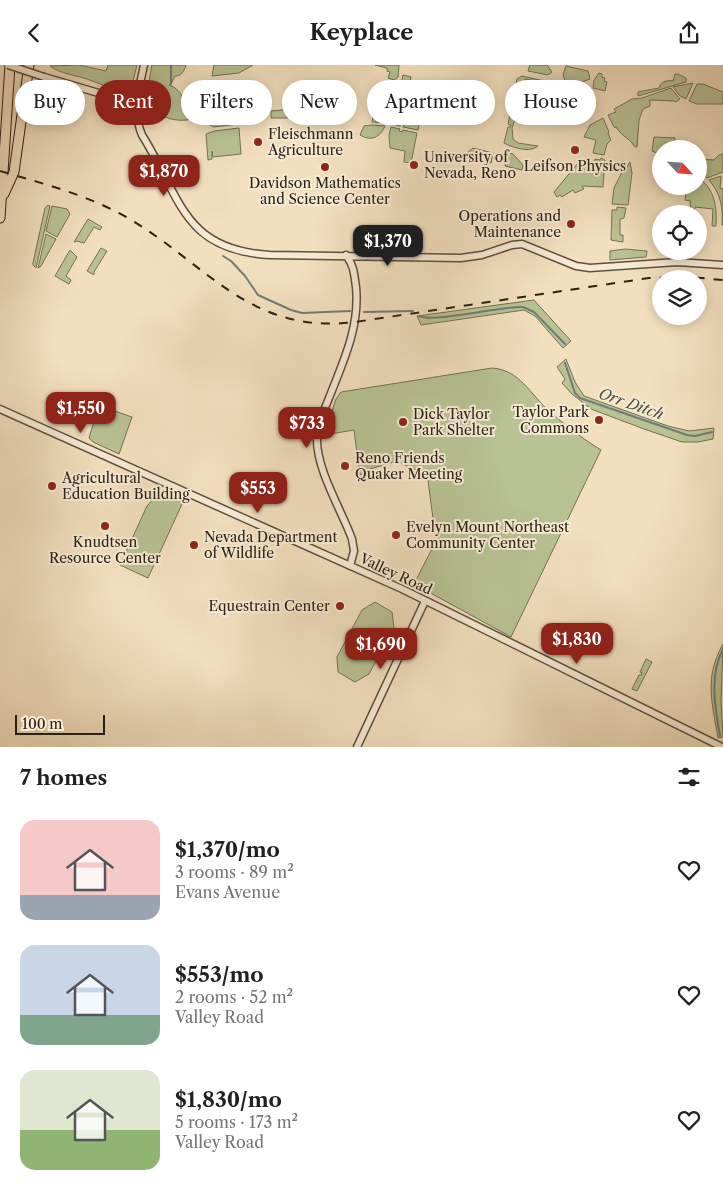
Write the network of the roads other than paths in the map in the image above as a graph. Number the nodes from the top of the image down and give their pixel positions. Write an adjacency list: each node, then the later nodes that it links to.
1 (9, 65): 5 (street, bridge); 7 (highway)
2 (29, 65): 7 (highway)
3 (144, 65): 4 (street)
4 (141, 80)
5 (95, 92)
6 (138, 125): 9 (street)
7 (2, 200): 8 (highway)
8 (0, 218)
9 (346, 255): 10 (street); 12 (street)
10 (723, 265)
11 (0, 409): 12 (street, Valley Road)
12 (350, 566): 13 (street, Valley Road)
13 (425, 601): 14 (street); 15 (street, Valley Road)
14 (357, 747)
15 (722, 747)

